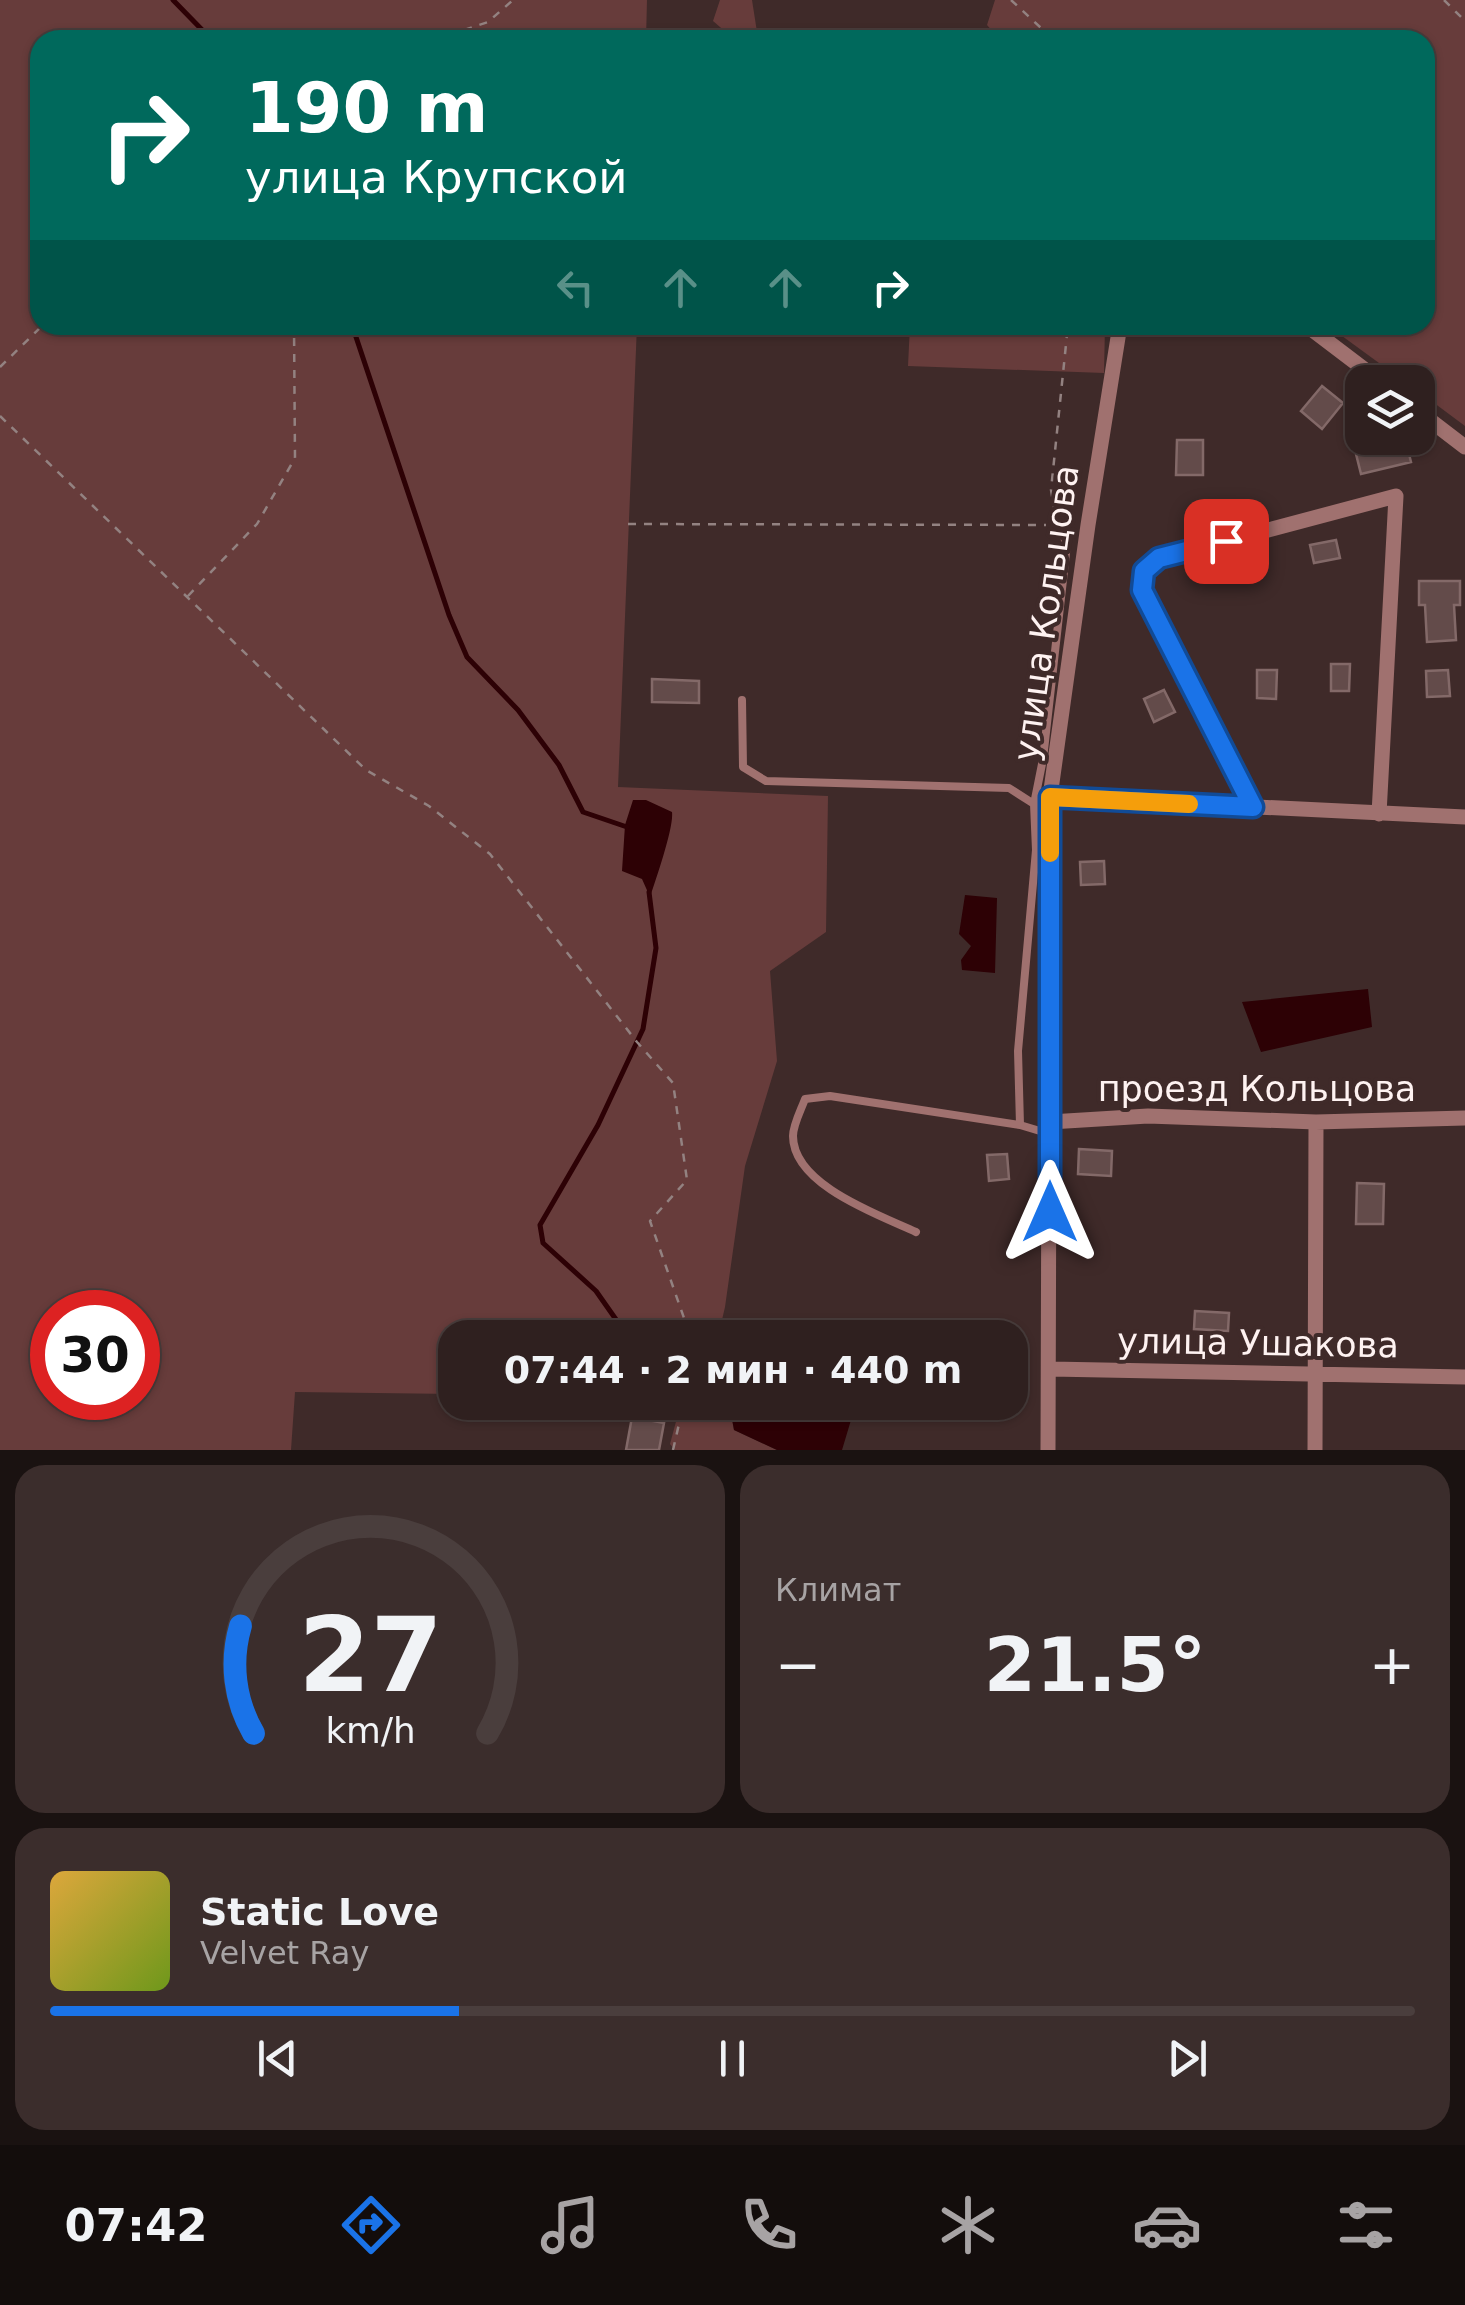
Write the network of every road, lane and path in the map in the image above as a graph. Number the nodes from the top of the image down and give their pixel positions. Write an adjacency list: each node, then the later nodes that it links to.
1 (513, 0): 5 (path)
2 (1010, 0): 6 (path)
3 (1444, 0): 4 (path)
4 (1465, 21)
5 (463, 30)
6 (1043, 30)
7 (33, 335): 13 (path)
8 (294, 335): 19 (path)
9 (1067, 335): 18 (path)
10 (1118, 335): 21 (street, улица Кольцова)
11 (1319, 335): 12 (street)
12 (1359, 365)
13 (0, 367)
14 (0, 416): 19 (path)
15 (1435, 423): 16 (street)
16 (1465, 447)
17 (628, 524): 18 (path)
18 (1058, 525): 22 (lane)
19 (187, 597): 31 (path)
20 (742, 700): 22 (lane)
21 (1050, 797): 23 (street); 29 (street, улица Кольцова)
22 (1034, 804): 28 (lane)
23 (1253, 807): 24 (street); 24 (street)
24 (1380, 814): 25 (street)
25 (1465, 817)
26 (1465, 1118): 27 (street, проезд Кольцова)
27 (1316, 1122): 29 (street, проезд Кольцова); 33 (street)
28 (1020, 1126): 29 (lane); 30 (lane)
29 (1050, 1128): 32 (street, улица Кольцова)
30 (916, 1232)
31 (685, 1320)
32 (1051, 1369): 33 (street, улица Ушакова); 37 (street, улица Кольцова)
33 (1314, 1374): 34 (street, улица Ушакова); 38 (street)
34 (1465, 1377)
35 (680, 1420): 36 (path)
36 (673, 1450)
37 (1048, 1450)
38 (1316, 1450)

